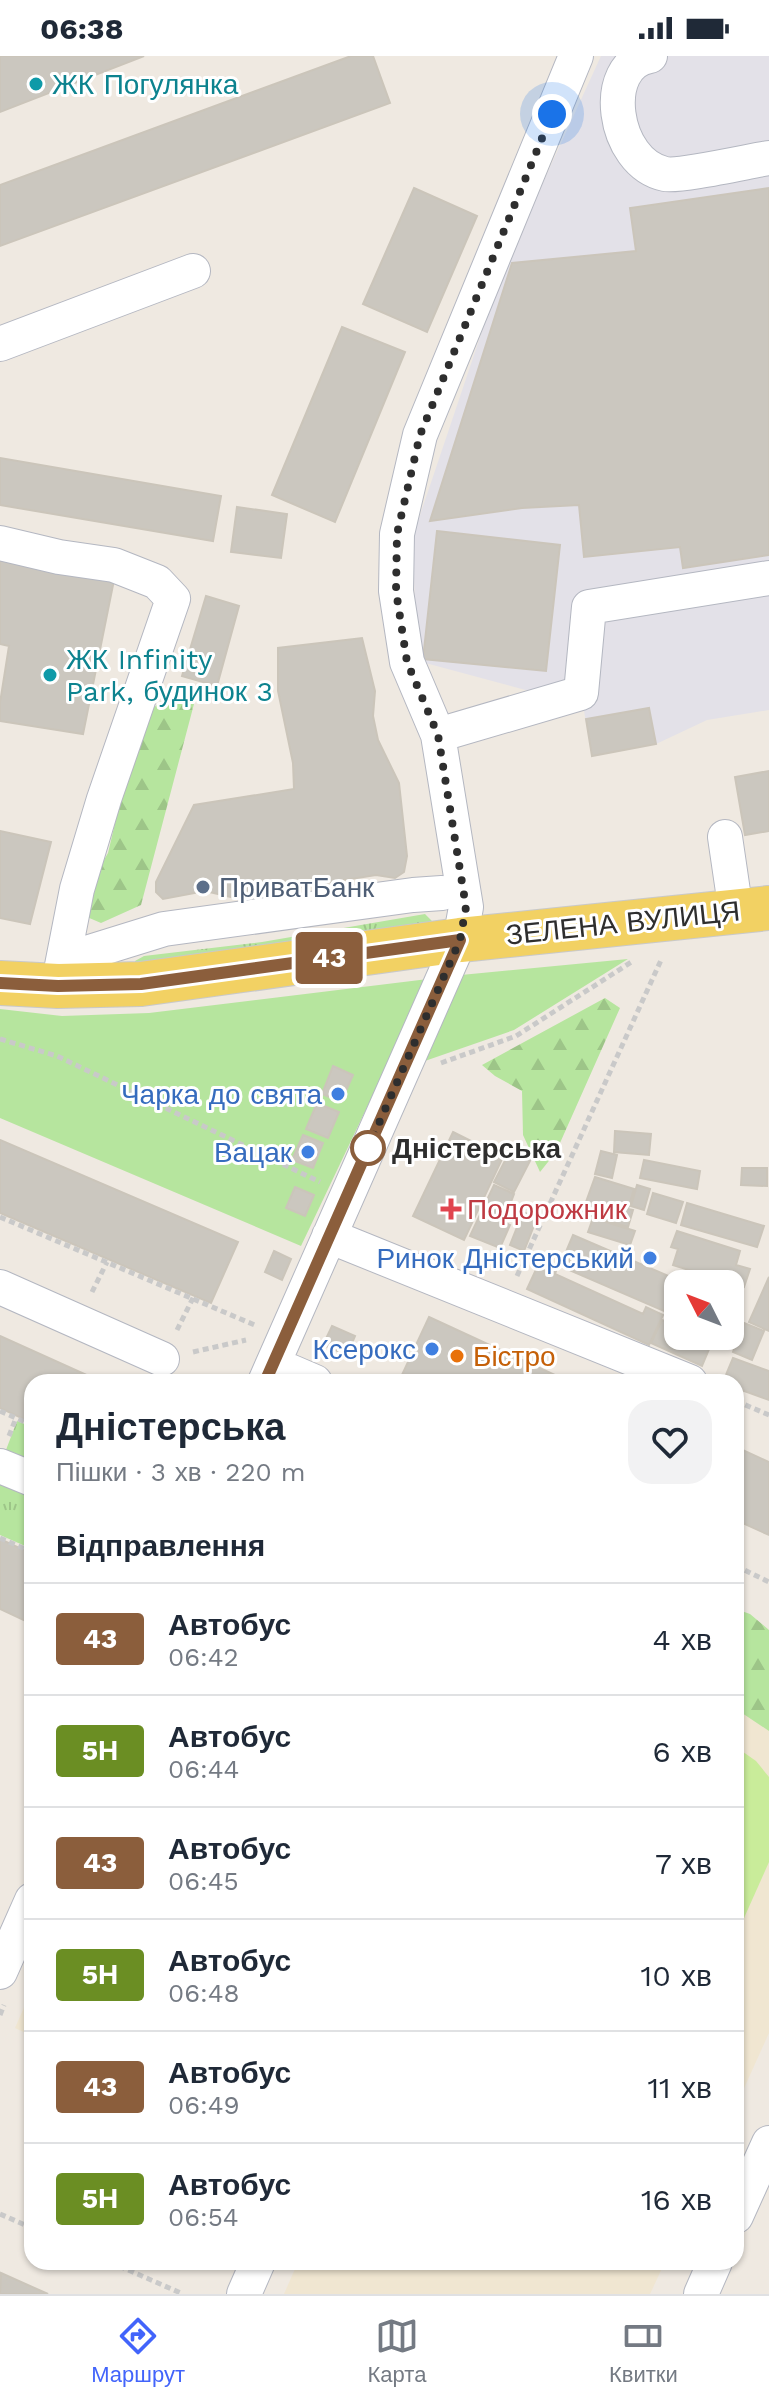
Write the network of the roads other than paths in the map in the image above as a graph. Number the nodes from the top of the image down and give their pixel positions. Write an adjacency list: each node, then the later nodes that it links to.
1 (576, 56): 8 (street)
2 (650, 56): 3 (street)
3 (769, 158)
4 (193, 271): 5 (street)
5 (0, 344)
6 (0, 543): 13 (street)
7 (769, 578): 8 (street)
8 (438, 735): 12 (street)
9 (725, 837): 11 (street)
10 (442, 893): 13 (street)
11 (752, 910): 12 (main road, ЗЕЛЕНА ВУЛИЦЯ)
12 (460, 940): 13 (main road, ЗЕЛЕНА ВУЛИЦЯ); 15 (street)
13 (61, 973): 14 (main road, ЗЕЛЕНА ВУЛИЦЯ)
14 (0, 983)
15 (329, 1236): 18 (street); 20 (street)
16 (0, 1287): 17 (street)
17 (162, 1359)
18 (266, 1361): 19 (street)
19 (296, 1374)
20 (670, 1374)
21 (0, 1466): 22 (street)
22 (24, 1476)
23 (24, 1918): 24 (street)
24 (0, 1972)
25 (769, 2143): 26 (street)
26 (744, 2198)
27 (254, 2270): 29 (street)
28 (712, 2270): 30 (street)
29 (244, 2294)
30 (701, 2294)

